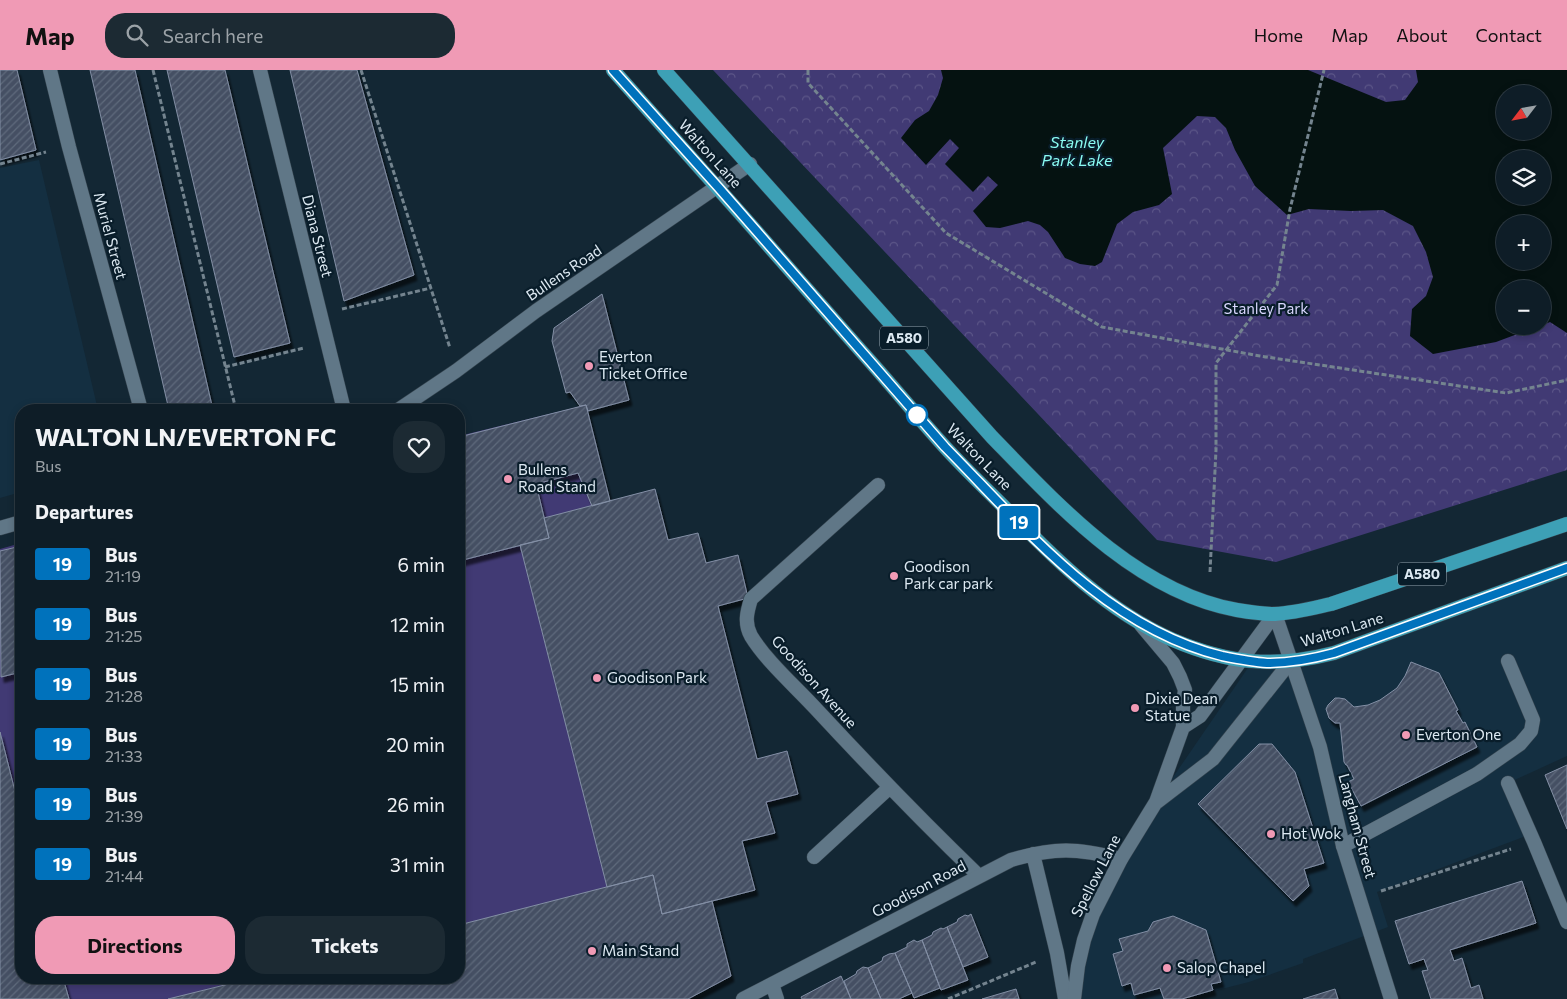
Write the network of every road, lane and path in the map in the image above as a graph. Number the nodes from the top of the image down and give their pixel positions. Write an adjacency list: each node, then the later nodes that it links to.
1 (50, 70): 9 (street, Muriel Street)
2 (154, 70): 17 (path)
3 (260, 70): 14 (street, Diana Street)
4 (361, 70): 13 (path)
5 (613, 70): 12 (highway, Walton Lane / A580)
6 (664, 70): 11 (highway, Walton Lane / A580)
7 (808, 70): 16 (path)
8 (1324, 70): 16 (path)
9 (69, 147): 10 (path); 20 (street, Muriel Street)
10 (0, 164)
11 (750, 164): 12 (street, Bullens Road); 30 (highway, Walton Lane / A580)
12 (718, 187): 18 (street, Bullens Road); 31 (highway, Walton Lane / A580)
13 (432, 288): 14 (path); 18 (path)
14 (320, 315): 15 (street, Diana Street)
15 (327, 342): 17 (path); 22 (street, Diana Street)
16 (1225, 350): 19 (path); 29 (path)
17 (225, 367): 21 (path)
18 (456, 371): 23 (street, Bullens Road)
19 (1567, 380)
20 (139, 404)
21 (234, 404)
22 (342, 404)
23 (407, 404)
24 (878, 485): 37 (street, Goodison Avenue)
25 (15, 524): 27 (street)
26 (1567, 524): 30 (highway, Walton Lane / A580)
27 (0, 528)
28 (1567, 568): 33 (highway, Walton Lane / A580)
29 (1210, 572)
30 (1274, 614): 32 (street); 33 (street, Langham Street)
31 (1137, 620): 32 (highway, Walton Lane / A580); 35 (street)
32 (1240, 660): 33 (highway, Walton Lane / A580); 35 (street)
33 (1291, 661): 38 (street, Spellow Lane); 40 (street, Langham Street)
34 (1508, 661): 40 (street)
35 (1183, 727): 38 (street, Spellow Lane)
36 (1508, 783): 39 (street)
37 (890, 787): 42 (street); 44 (street, Goodison Avenue)
38 (1156, 802): 43 (street, Spellow Lane)
39 (1534, 842): 45 (path); 46 (street)
40 (1343, 846): 45 (street, Langham Street)
41 (1033, 854): 43 (street, Goodison Road); 44 (street, Goodison Road); 47 (street, Spellow Lane)
42 (814, 857)
43 (1121, 860): 53 (street, Spellow Lane)
44 (979, 876): 48 (street, Goodison Road)
45 (1359, 898): 54 (street, Langham Street)
46 (1567, 922)
47 (1057, 953): 51 (path); 52 (street, Spellow Lane)
48 (772, 984): 49 (street, Goodison Road); 50 (street)
49 (743, 999)
50 (778, 999)
51 (948, 999)
52 (1065, 999)
53 (1074, 999)
54 (1391, 999)

